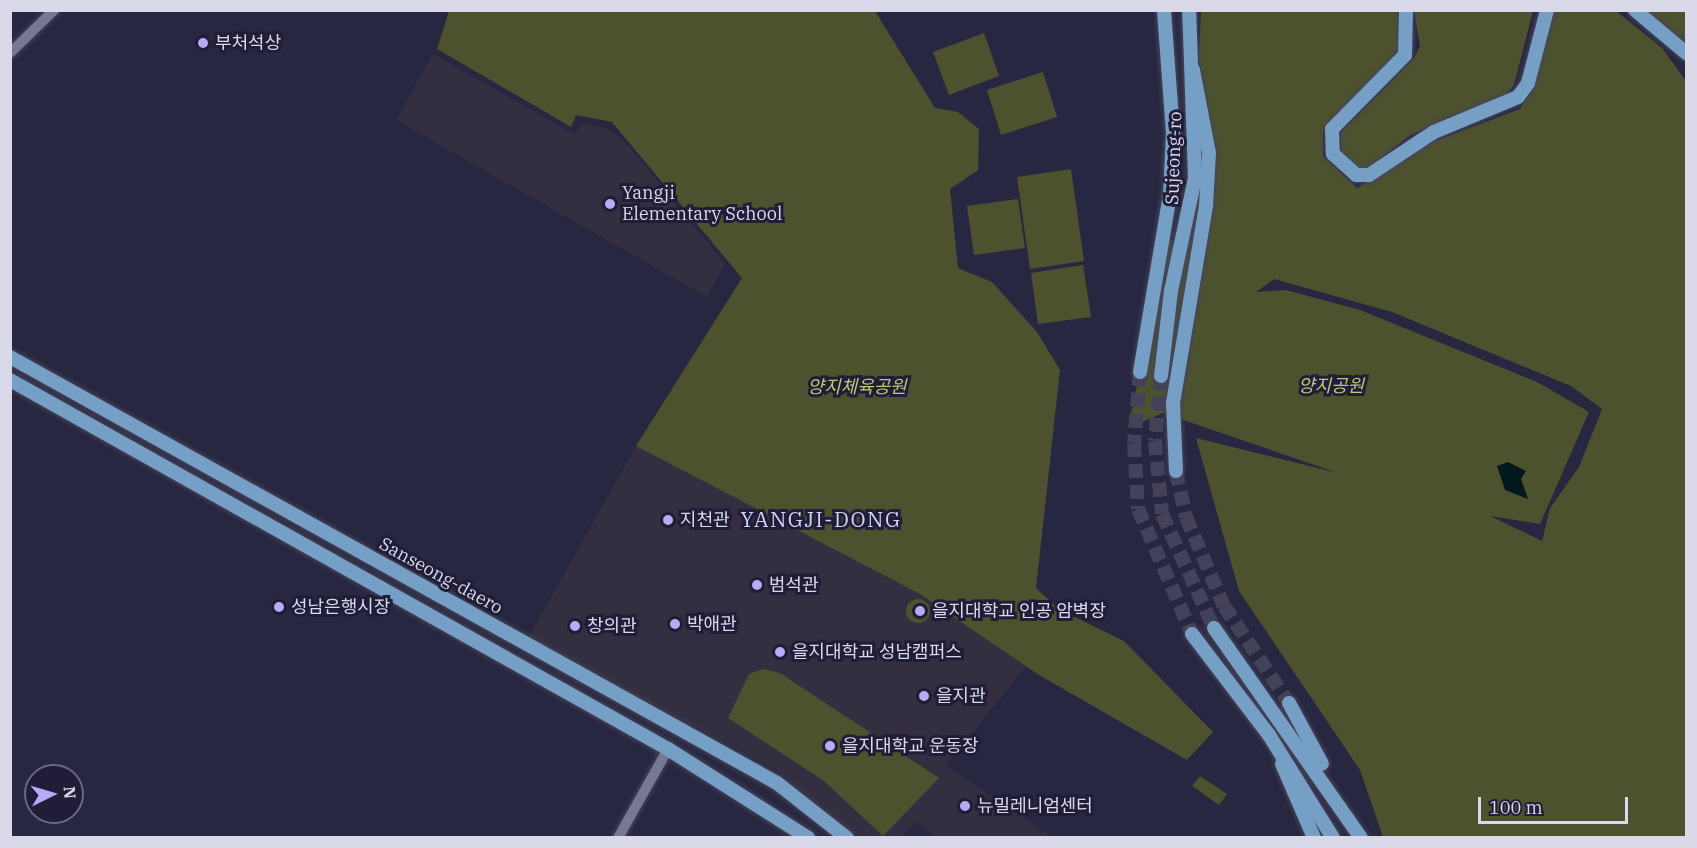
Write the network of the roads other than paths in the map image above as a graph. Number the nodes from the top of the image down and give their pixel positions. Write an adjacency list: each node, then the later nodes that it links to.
1 (54, 10): 7 (street)
2 (1164, 10): 11 (main road, Sujeong-ro)
3 (1189, 10): 9 (main road, Sujeong-ro)
4 (1406, 10): 5 (main road)
5 (1547, 10)
6 (1635, 10): 8 (main road)
7 (10, 53)
8 (1686, 53)
9 (1193, 70): 12 (main road, Sujeong-ro); 14 (main road)
10 (10, 357): 24 (main road, Sanseong-daero)
11 (1140, 372)
12 (1161, 376)
13 (10, 380): 19 (main road)
14 (1176, 471)
15 (1214, 628): 20 (main road)
16 (1192, 634): 18 (main road)
17 (1289, 703): 20 (main road)
18 (1269, 735): 25 (main road); 26 (main road)
19 (668, 749): 22 (street); 23 (main road)
20 (1331, 792): 21 (main road)
21 (1358, 835)
22 (618, 837)
23 (808, 837)
24 (847, 837)
25 (1314, 837)
26 (1333, 837)

